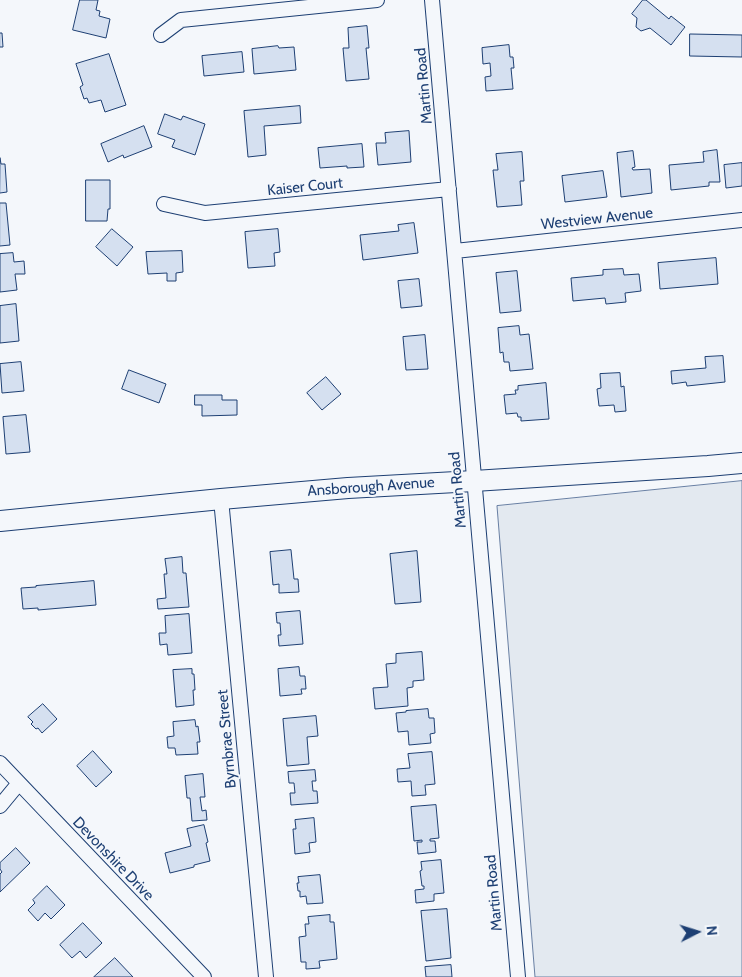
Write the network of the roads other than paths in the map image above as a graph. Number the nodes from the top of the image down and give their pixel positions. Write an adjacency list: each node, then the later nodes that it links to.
1 (377, 0): 3 (street)
2 (432, 0): 4 (street, Martin Road)
3 (161, 35)
4 (449, 189): 5 (street, Kaiser Court); 7 (street, Martin Road)
5 (164, 204)
6 (742, 220): 7 (street, Westview Avenue)
7 (455, 251): 9 (street, Martin Road)
8 (742, 463): 9 (main road, Ansborough Avenue)
9 (474, 481): 10 (main road, Ansborough Avenue); 17 (street, Martin Road)
10 (221, 498): 11 (main road, Ansborough Avenue); 16 (street, Byrnbrae Street)
11 (0, 521)
12 (0, 763): 13 (street, Devonshire Drive)
13 (19, 784): 14 (street); 15 (street, Devonshire Drive)
14 (0, 806)
15 (204, 977)
16 (266, 977)
17 (518, 977)

